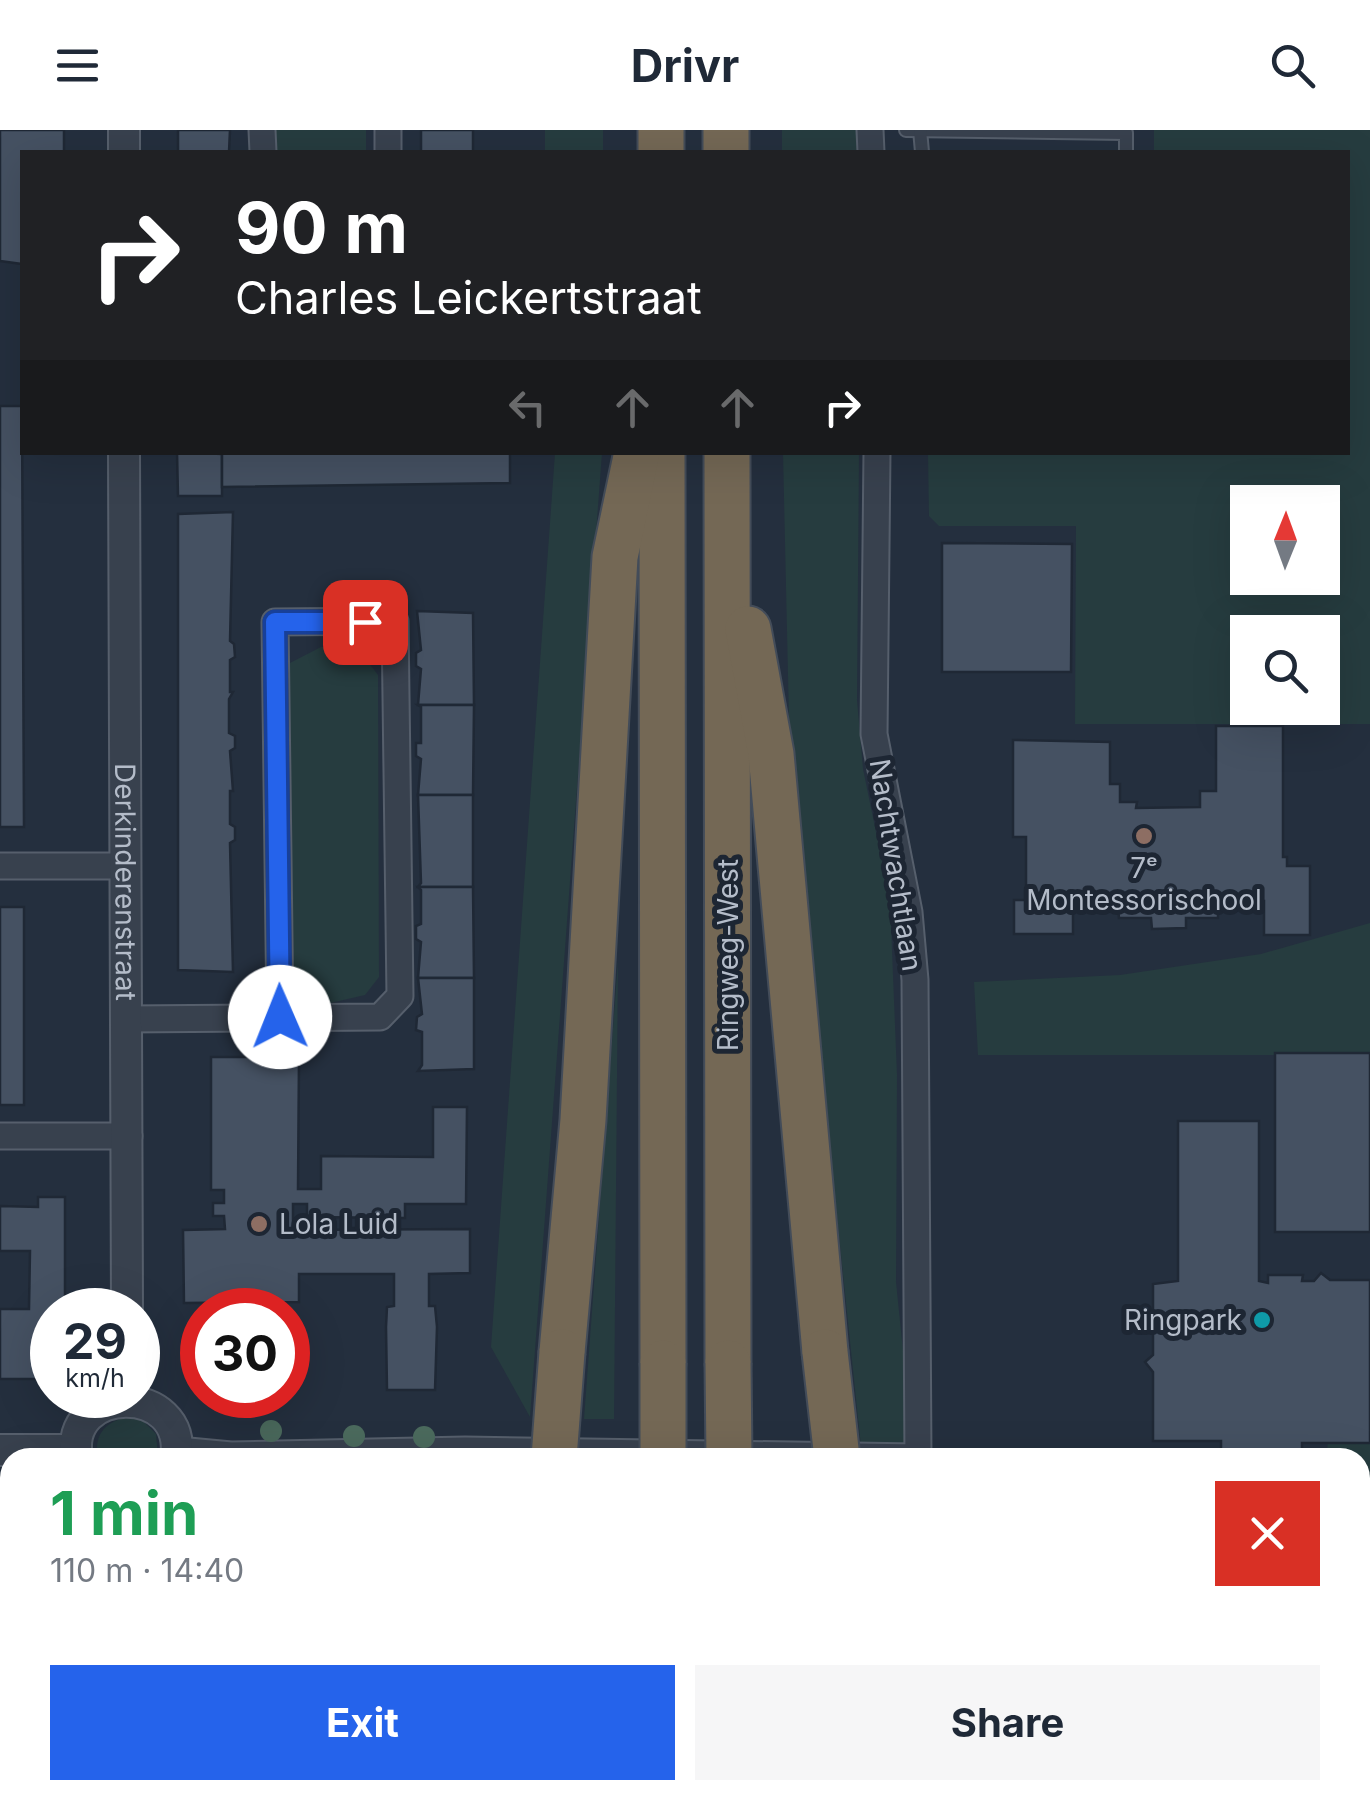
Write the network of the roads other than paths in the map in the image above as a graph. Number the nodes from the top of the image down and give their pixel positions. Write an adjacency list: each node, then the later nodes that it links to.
1 (906, 130): 2 (lane)
2 (920, 130): 3 (lane)
3 (1126, 150)
4 (124, 455): 11 (street, Derkinderenstraat)
5 (636, 455): 21 (highway, bridge)
6 (662, 455): 22 (highway, bridge)
7 (727, 455): 9 (highway, Ringweg-West)
8 (877, 455): 25 (street, Nachtwachtlaan)
9 (727, 514): 23 (highway, Ringweg-West, bridge); 24 (highway, bridge)
10 (0, 866): 11 (street)
11 (124, 866): 13 (street, Derkinderenstraat)
12 (280, 1017): 12 (street); 13 (street)
13 (126, 1019): 15 (street, Derkinderenstraat)
14 (0, 1136): 15 (street)
15 (128, 1136): 16 (street, Derkinderenstraat)
16 (127, 1288)
17 (160, 1412): 20 (street)
18 (87, 1418): 19 (street)
19 (77, 1448)
20 (176, 1448)
21 (555, 1448)
22 (662, 1448)
23 (729, 1448)
24 (836, 1448)
25 (917, 1448)

